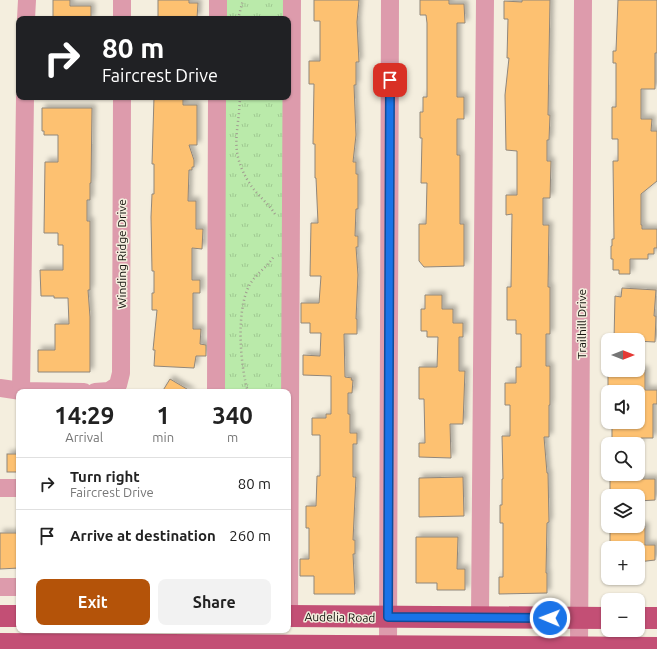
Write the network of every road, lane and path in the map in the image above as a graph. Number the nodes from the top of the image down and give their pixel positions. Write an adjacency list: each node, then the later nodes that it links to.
1 (26, 0): 9 (street)
2 (122, 0): 10 (street)
3 (218, 0): 11 (street)
4 (243, 0): 12 (path)
5 (292, 0): 24 (street)
6 (390, 0): 33 (street)
7 (485, 0): 34 (street)
8 (583, 0): 35 (street, Trailhill Drive)
9 (26, 16)
10 (122, 16)
11 (218, 16)
12 (239, 16)
13 (25, 100): 20 (street)
14 (122, 100): 21 (street, Winding Ridge Drive)
15 (217, 100): 22 (street)
16 (240, 100): 17 (path)
17 (277, 221)
18 (276, 251): 23 (path)
19 (0, 388): 25 (street)
20 (21, 389)
21 (112, 389)
22 (216, 389)
23 (247, 389)
24 (289, 389)
25 (16, 390)
26 (0, 488): 27 (street)
27 (16, 488)
28 (0, 586): 29 (street)
29 (16, 587)
30 (0, 616): 31 (main road)
31 (16, 616)
32 (291, 616): 33 (main road, Audelia Road)
33 (388, 617): 34 (main road, Audelia Road); 43 (street)
34 (480, 617): 35 (main road, Audelia Road)
35 (579, 618): 36 (main road, Audelia Road); 45 (street, Trailhill Drive)
36 (601, 618)
37 (645, 618): 38 (main road)
38 (657, 618)
39 (114, 641): 40 (main road); 41 (main road)
40 (10, 645)
41 (216, 647): 42 (main road)
42 (287, 647): 43 (main road)
43 (388, 648): 45 (main road)
44 (657, 648): 45 (main road)
45 (579, 649)

